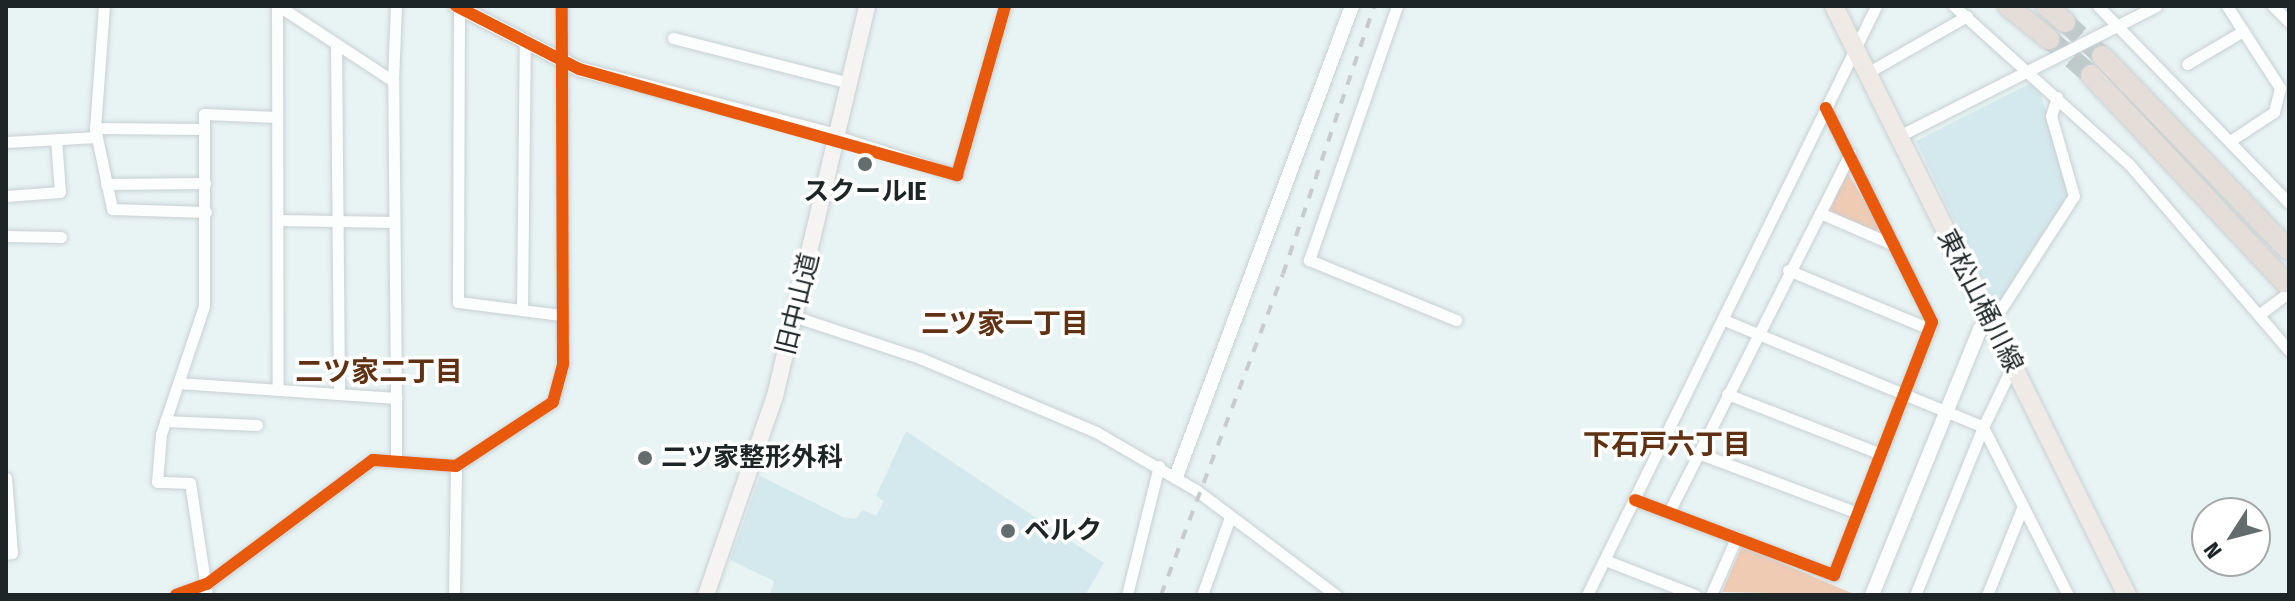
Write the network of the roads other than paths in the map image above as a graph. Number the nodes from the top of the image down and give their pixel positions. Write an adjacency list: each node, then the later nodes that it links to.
1 (104, 6): 41 (street)
2 (278, 6): 26 (street); 39 (street)
3 (396, 6): 35 (street)
4 (562, 6): 30 (street)
5 (867, 6): 36 (main road, 旧中山道)
6 (1005, 6): 42 (street)
7 (1352, 6): 89 (street)
8 (1397, 6): 67 (street)
9 (1834, 6): 28 (main road, 東松山桶川線)
10 (1876, 6): 28 (street)
11 (1954, 6): 19 (street)
12 (2008, 6): 25 (highway)
13 (2046, 6): 20 (highway)
14 (2098, 6): 22 (street)
15 (2156, 6): 22 (street)
16 (2227, 6): 23 (street)
17 (2273, 6): 21 (street)
18 (457, 7): 27 (street); 63 (street)
19 (1967, 16): 32 (street); 33 (street)
20 (2065, 22)
21 (2289, 22)
22 (2121, 25): 32 (street); 45 (street)
23 (2243, 31): 31 (street); 45 (street)
24 (673, 38): 36 (street)
25 (2049, 39)
26 (336, 44): 35 (street); 55 (street)
27 (525, 45): 30 (street); 63 (street)
28 (1854, 48): 33 (main road, 東松山桶川線); 38 (street)
29 (2102, 56): 60 (highway)
30 (558, 60): 42 (street); 65 (street)
31 (2187, 64)
32 (2031, 70): 37 (street); 43 (street)
33 (1867, 73): 43 (main road, 東松山桶川線)
34 (2091, 75): 62 (highway)
35 (393, 81): 56 (street)
36 (849, 83): 42 (main road, 旧中山道)
37 (2057, 97): 64 (street); 69 (street)
38 (1826, 108): 47 (street); 68 (street)
39 (277, 117): 40 (street); 54 (street)
40 (203, 129): 41 (street); 48 (street)
41 (96, 132): 44 (street); 49 (street)
42 (836, 136): 66 (main road, 旧中山道)
43 (1897, 137): 69 (main road, 東松山桶川線)
44 (56, 139): 46 (street); 50 (street)
45 (2233, 139): 51 (street)
46 (6, 142)
47 (1850, 153): 53 (street); 59 (street)
48 (205, 183): 49 (street); 52 (street)
49 (106, 184): 52 (street)
50 (6, 196)
51 (2289, 203)
52 (206, 212): 74 (street)
53 (1820, 213): 59 (street); 61 (street)
54 (278, 220): 55 (street); 75 (street)
55 (336, 221): 56 (street); 77 (street)
56 (394, 222): 79 (street)
57 (6, 236): 58 (street)
58 (61, 237)
59 (1892, 244): 70 (street)
60 (2289, 250)
61 (1788, 270): 70 (street); 71 (street)
62 (2287, 287): 64 (street)
63 (522, 310): 65 (street)
64 (2260, 314): 72 (street)
65 (561, 315): 87 (street)
66 (796, 317): 88 (street); 103 (main road, 旧中山道)
67 (1456, 320)
68 (1724, 320): 71 (street); 91 (street)
69 (1992, 323): 73 (main road, 東松山桶川線); 80 (street)
70 (1930, 329): 76 (street)
71 (1756, 334): 76 (street); 78 (street)
72 (2289, 351)
73 (2013, 365): 83 (street); 115 (main road, 東松山桶川線)
74 (178, 383): 75 (street); 81 (street)
75 (278, 389): 77 (street)
76 (1905, 391): 80 (street); 85 (street)
77 (339, 393): 79 (street)
78 (1727, 394): 84 (street); 85 (street)
79 (396, 398): 86 (street)
80 (1947, 407): 83 (street); 110 (street)
81 (165, 421): 82 (street); 100 (street)
82 (257, 425)
83 (1983, 427): 92 (street); 111 (street)
84 (1698, 453): 93 (street); 94 (street)
85 (1881, 454): 94 (street)
86 (396, 461): 87 (street); 100 (street)
87 (456, 466): 102 (street)
88 (1159, 466): 89 (street); 104 (street)
89 (1176, 477): 95 (street)
90 (6, 478): 97 (street)
91 (1635, 500): 93 (street); 98 (street)
92 (2023, 506): 99 (street); 112 (street)
93 (1669, 512): 96 (street)
94 (1858, 513): 96 (street)
95 (1229, 520): 105 (street); 106 (street)
96 (1737, 536): 109 (street)
97 (6, 554)
98 (1605, 560): 107 (street); 108 (street)
99 (2060, 578): 113 (street); 114 (street)
100 (207, 590): 101 (street)
101 (176, 595)
102 (454, 595)
103 (706, 595)
104 (1127, 595)
105 (1202, 595)
106 (1336, 595)
107 (1587, 595)
108 (1695, 595)
109 (1711, 595)
110 (1872, 595)
111 (1915, 595)
112 (1987, 595)
113 (2053, 595)
114 (2068, 595)
115 (2127, 595)

